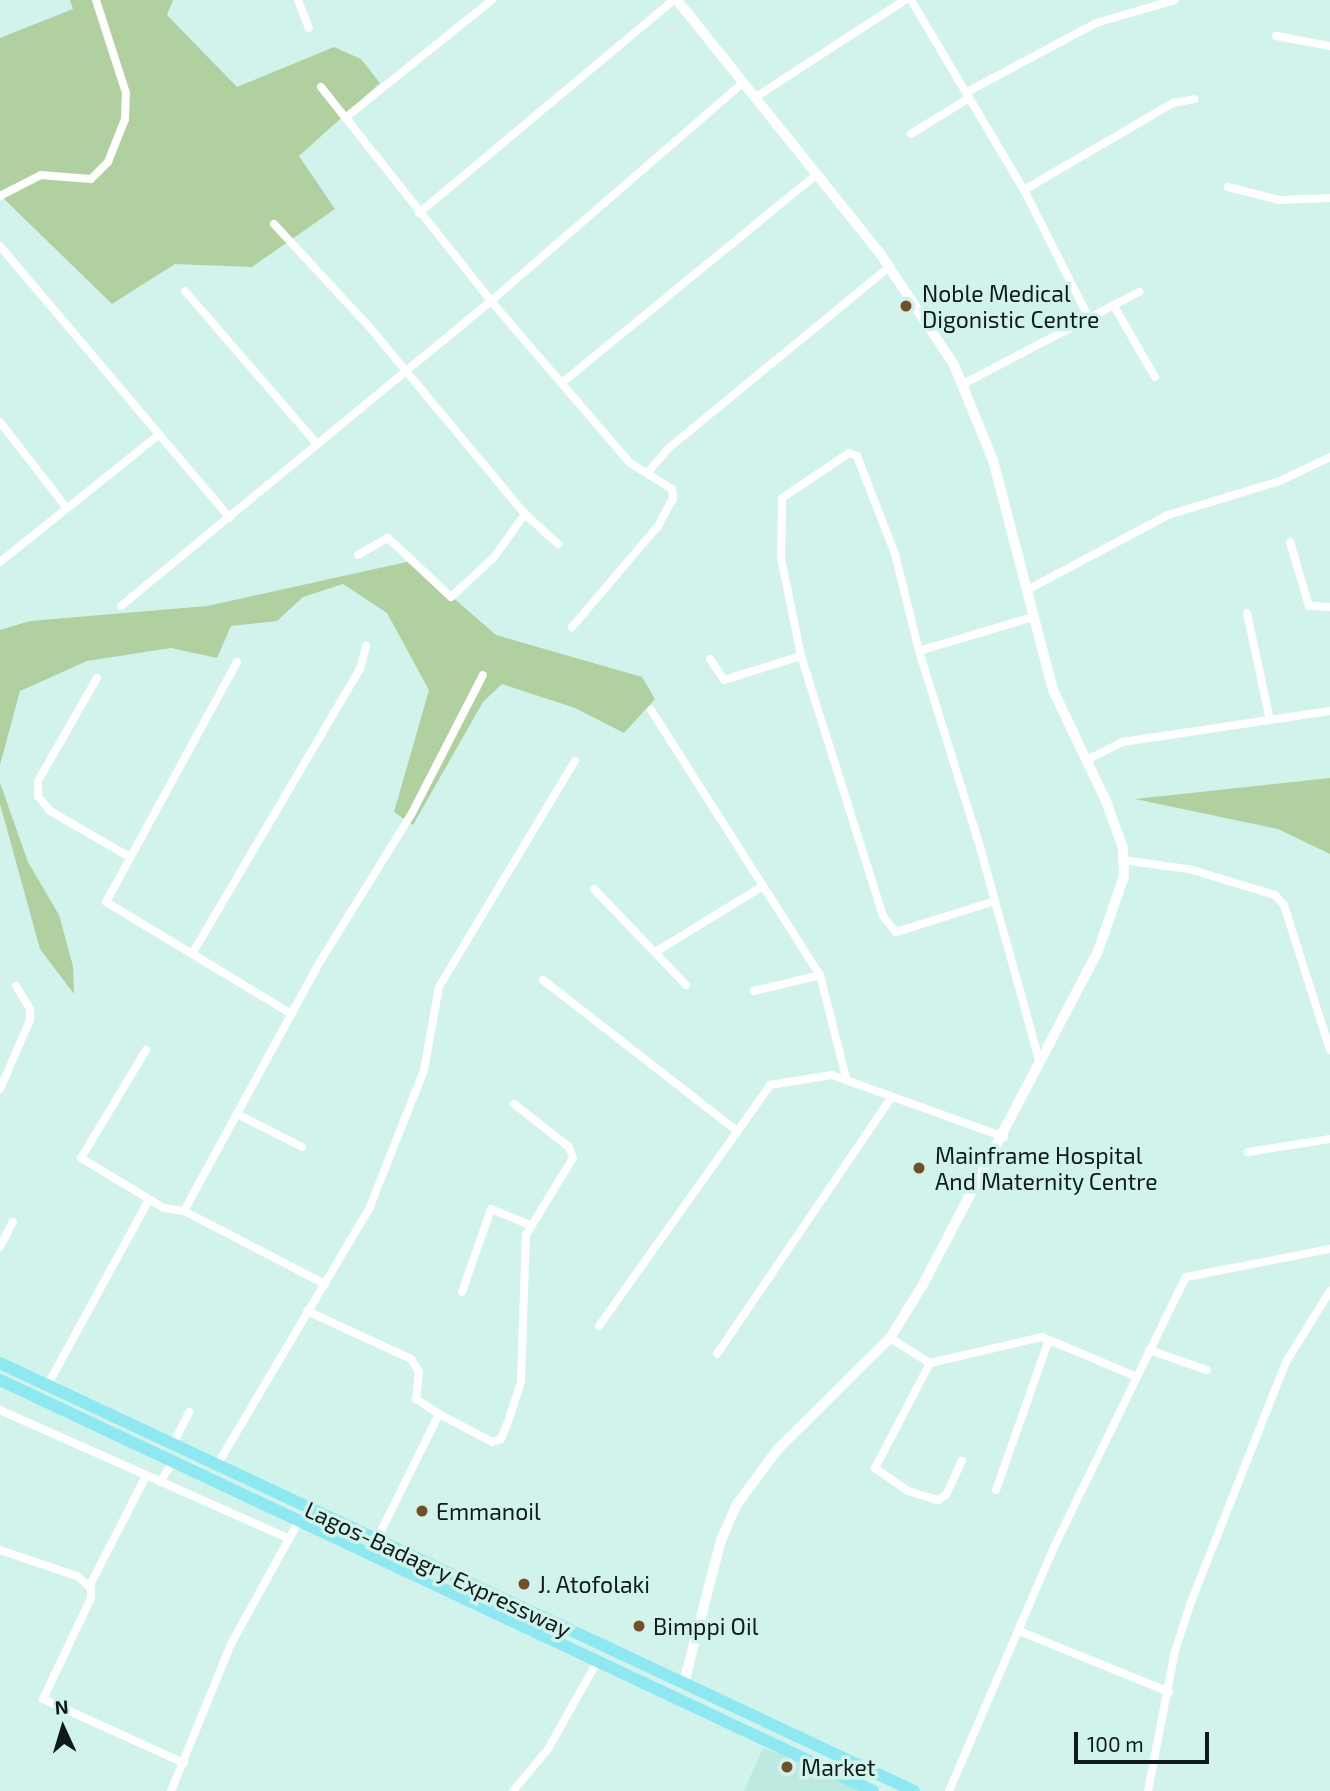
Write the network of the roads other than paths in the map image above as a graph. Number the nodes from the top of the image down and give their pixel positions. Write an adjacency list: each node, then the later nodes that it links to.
1 (96, 0): 21 (street)
2 (298, 0): 8 (street)
3 (492, 0): 16 (street)
4 (676, 0): 11 (street); 23 (street)
5 (905, 0): 14 (street)
6 (911, 0): 13 (street)
7 (1175, 0): 13 (street)
8 (309, 28)
9 (1276, 36): 10 (street)
10 (1330, 46)
11 (743, 83): 14 (street); 29 (street)
12 (321, 88): 16 (street)
13 (967, 92): 17 (street); 20 (street)
14 (755, 97): 18 (street)
15 (1195, 99): 20 (street)
16 (345, 118): 23 (street)
17 (911, 134)
18 (816, 175): 26 (street); 34 (street)
19 (1227, 187): 22 (street)
20 (1024, 190): 31 (street)
21 (0, 196)
22 (1330, 198)
23 (419, 213): 29 (street)
24 (274, 223): 32 (street)
25 (0, 246): 37 (street)
26 (890, 266): 35 (street); 40 (street)
27 (185, 291): 38 (street)
28 (1139, 292): 30 (street)
29 (491, 301): 32 (street); 34 (street)
30 (1114, 306): 31 (street); 33 (street)
31 (1090, 320): 35 (street)
32 (406, 370): 38 (street); 42 (street)
33 (1155, 377)
34 (563, 382): 40 (street)
35 (963, 384): 48 (street)
36 (0, 422): 41 (street)
37 (157, 436): 41 (street); 43 (street)
38 (317, 444): 43 (street)
39 (1330, 457): 48 (street)
40 (648, 472): 53 (street)
41 (66, 507): 47 (street)
42 (525, 514): 45 (street); 46 (street)
43 (230, 518): 49 (street)
44 (1290, 542): 50 (street)
45 (558, 544)
46 (358, 555)
47 (0, 562)
48 (1027, 590): 52 (street)
49 (121, 606)
50 (1330, 607)
51 (1247, 613): 63 (street)
52 (1033, 617): 55 (street); 64 (street)
53 (572, 627)
54 (366, 646): 72 (street)
55 (919, 651): 56 (street); 70 (street)
56 (802, 656): 57 (street); 70 (street)
57 (710, 659)
58 (237, 662): 66 (street)
59 (483, 675): 78 (street)
60 (97, 678): 66 (street)
61 (651, 710): 68 (street)
62 (1330, 711): 63 (street)
63 (1270, 720): 64 (street)
64 (1087, 760): 67 (street)
65 (575, 761): 99 (street)
66 (128, 856): 72 (street)
67 (1122, 860): 79 (street); 82 (street)
68 (760, 888): 71 (street); 73 (street)
69 (594, 889): 71 (street)
70 (995, 901): 82 (street)
71 (657, 951): 75 (street)
72 (192, 954): 78 (street)
73 (820, 975): 77 (street); 83 (street)
74 (543, 981): 88 (street)
75 (686, 985)
76 (16, 986): 84 (street)
77 (754, 991)
78 (292, 1014): 87 (street)
79 (1328, 1041): 81 (street)
80 (146, 1050): 93 (street)
81 (1330, 1050)
82 (1040, 1063): 89 (street)
83 (846, 1078): 85 (street); 88 (street)
84 (0, 1089)
85 (891, 1098): 89 (street); 107 (street)
86 (514, 1104): 96 (street)
87 (237, 1114): 91 (street); 94 (street)
88 (736, 1130): 103 (street)
89 (1004, 1137): 104 (street)
90 (1330, 1139): 92 (street)
91 (302, 1147)
92 (1248, 1152)
93 (149, 1200): 94 (street); 113 (street)
94 (184, 1211): 99 (street)
95 (13, 1222): 97 (street)
96 (530, 1225): 101 (street); 116 (street)
97 (0, 1247)
98 (1330, 1249): 106 (street)
99 (325, 1284): 102 (street)
100 (1330, 1291): 134 (street)
101 (461, 1292)
102 (307, 1311): 116 (street); 120 (street)
103 (599, 1326)
104 (890, 1338): 109 (street); 133 (street)
105 (1048, 1342): 109 (street); 111 (street); 123 (street)
106 (1149, 1350): 110 (street); 111 (street)
107 (717, 1354)
108 (0, 1363): 113 (highway, Lagos-Badagry Expressway)
109 (930, 1363): 119 (street)
110 (1207, 1370)
111 (1135, 1376): 131 (street)
112 (0, 1380): 118 (highway, Lagos-Badagry Expressway)
113 (47, 1386): 117 (highway, Lagos-Badagry Expressway)
114 (0, 1410): 121 (street)
115 (189, 1412): 117 (street)
116 (439, 1414): 126 (street)
117 (173, 1444): 120 (highway, Lagos-Badagry Expressway)
118 (173, 1461): 122 (street); 124 (highway, Lagos-Badagry Expressway)
119 (962, 1461)
120 (217, 1465): 126 (highway, Lagos-Badagry Expressway)
121 (146, 1476): 122 (street); 130 (street)
122 (160, 1482): 125 (street)
123 (996, 1490)
124 (299, 1521): 125 (street); 129 (highway, Lagos-Badagry Expressway)
125 (285, 1537): 135 (street)
126 (377, 1539): 128 (highway, Lagos-Badagry Expressway)
127 (0, 1550): 130 (street)
128 (424, 1563): 129 (highway); 133 (highway, Lagos-Badagry Expressway)
129 (414, 1579): 132 (highway, Lagos-Badagry Expressway)
130 (90, 1585): 135 (street)
131 (1019, 1631): 134 (street); 140 (street)
132 (597, 1662): 137 (street); 138 (highway, Lagos-Badagry Expressway)
133 (684, 1684): 139 (highway, Lagos-Badagry Expressway)
134 (1169, 1692): 141 (street)
135 (184, 1763): 136 (street)
136 (171, 1791)
137 (513, 1791)
138 (873, 1791)
139 (914, 1791)
140 (949, 1791)
141 (1148, 1791)

